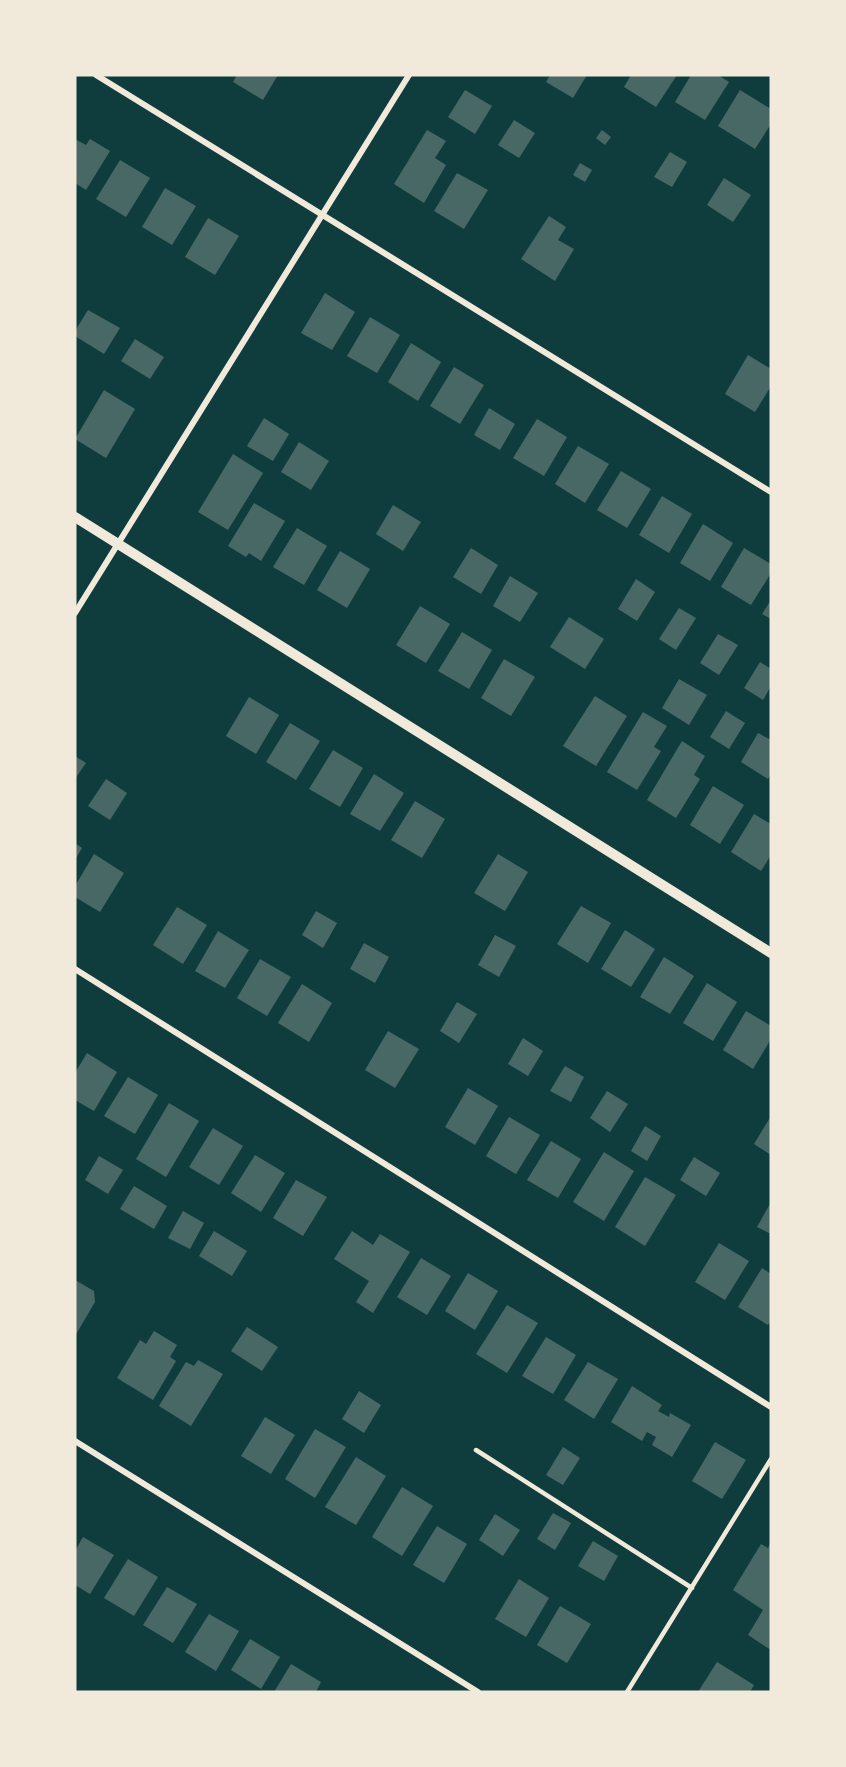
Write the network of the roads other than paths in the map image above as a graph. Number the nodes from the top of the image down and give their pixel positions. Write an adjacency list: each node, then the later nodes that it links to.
1 (96, 75): 3 (street)
2 (409, 75): 3 (street)
3 (323, 215): 4 (street); 6 (street)
4 (771, 492)
5 (75, 517): 6 (street)
6 (119, 544): 7 (street); 8 (street)
7 (75, 613)
8 (771, 953)
9 (75, 969): 10 (street)
10 (771, 1407)
11 (75, 1442): 15 (street)
12 (476, 1449): 14 (lane)
13 (771, 1459): 14 (lane)
14 (692, 1588): 16 (lane)
15 (478, 1692)
16 (627, 1692)

